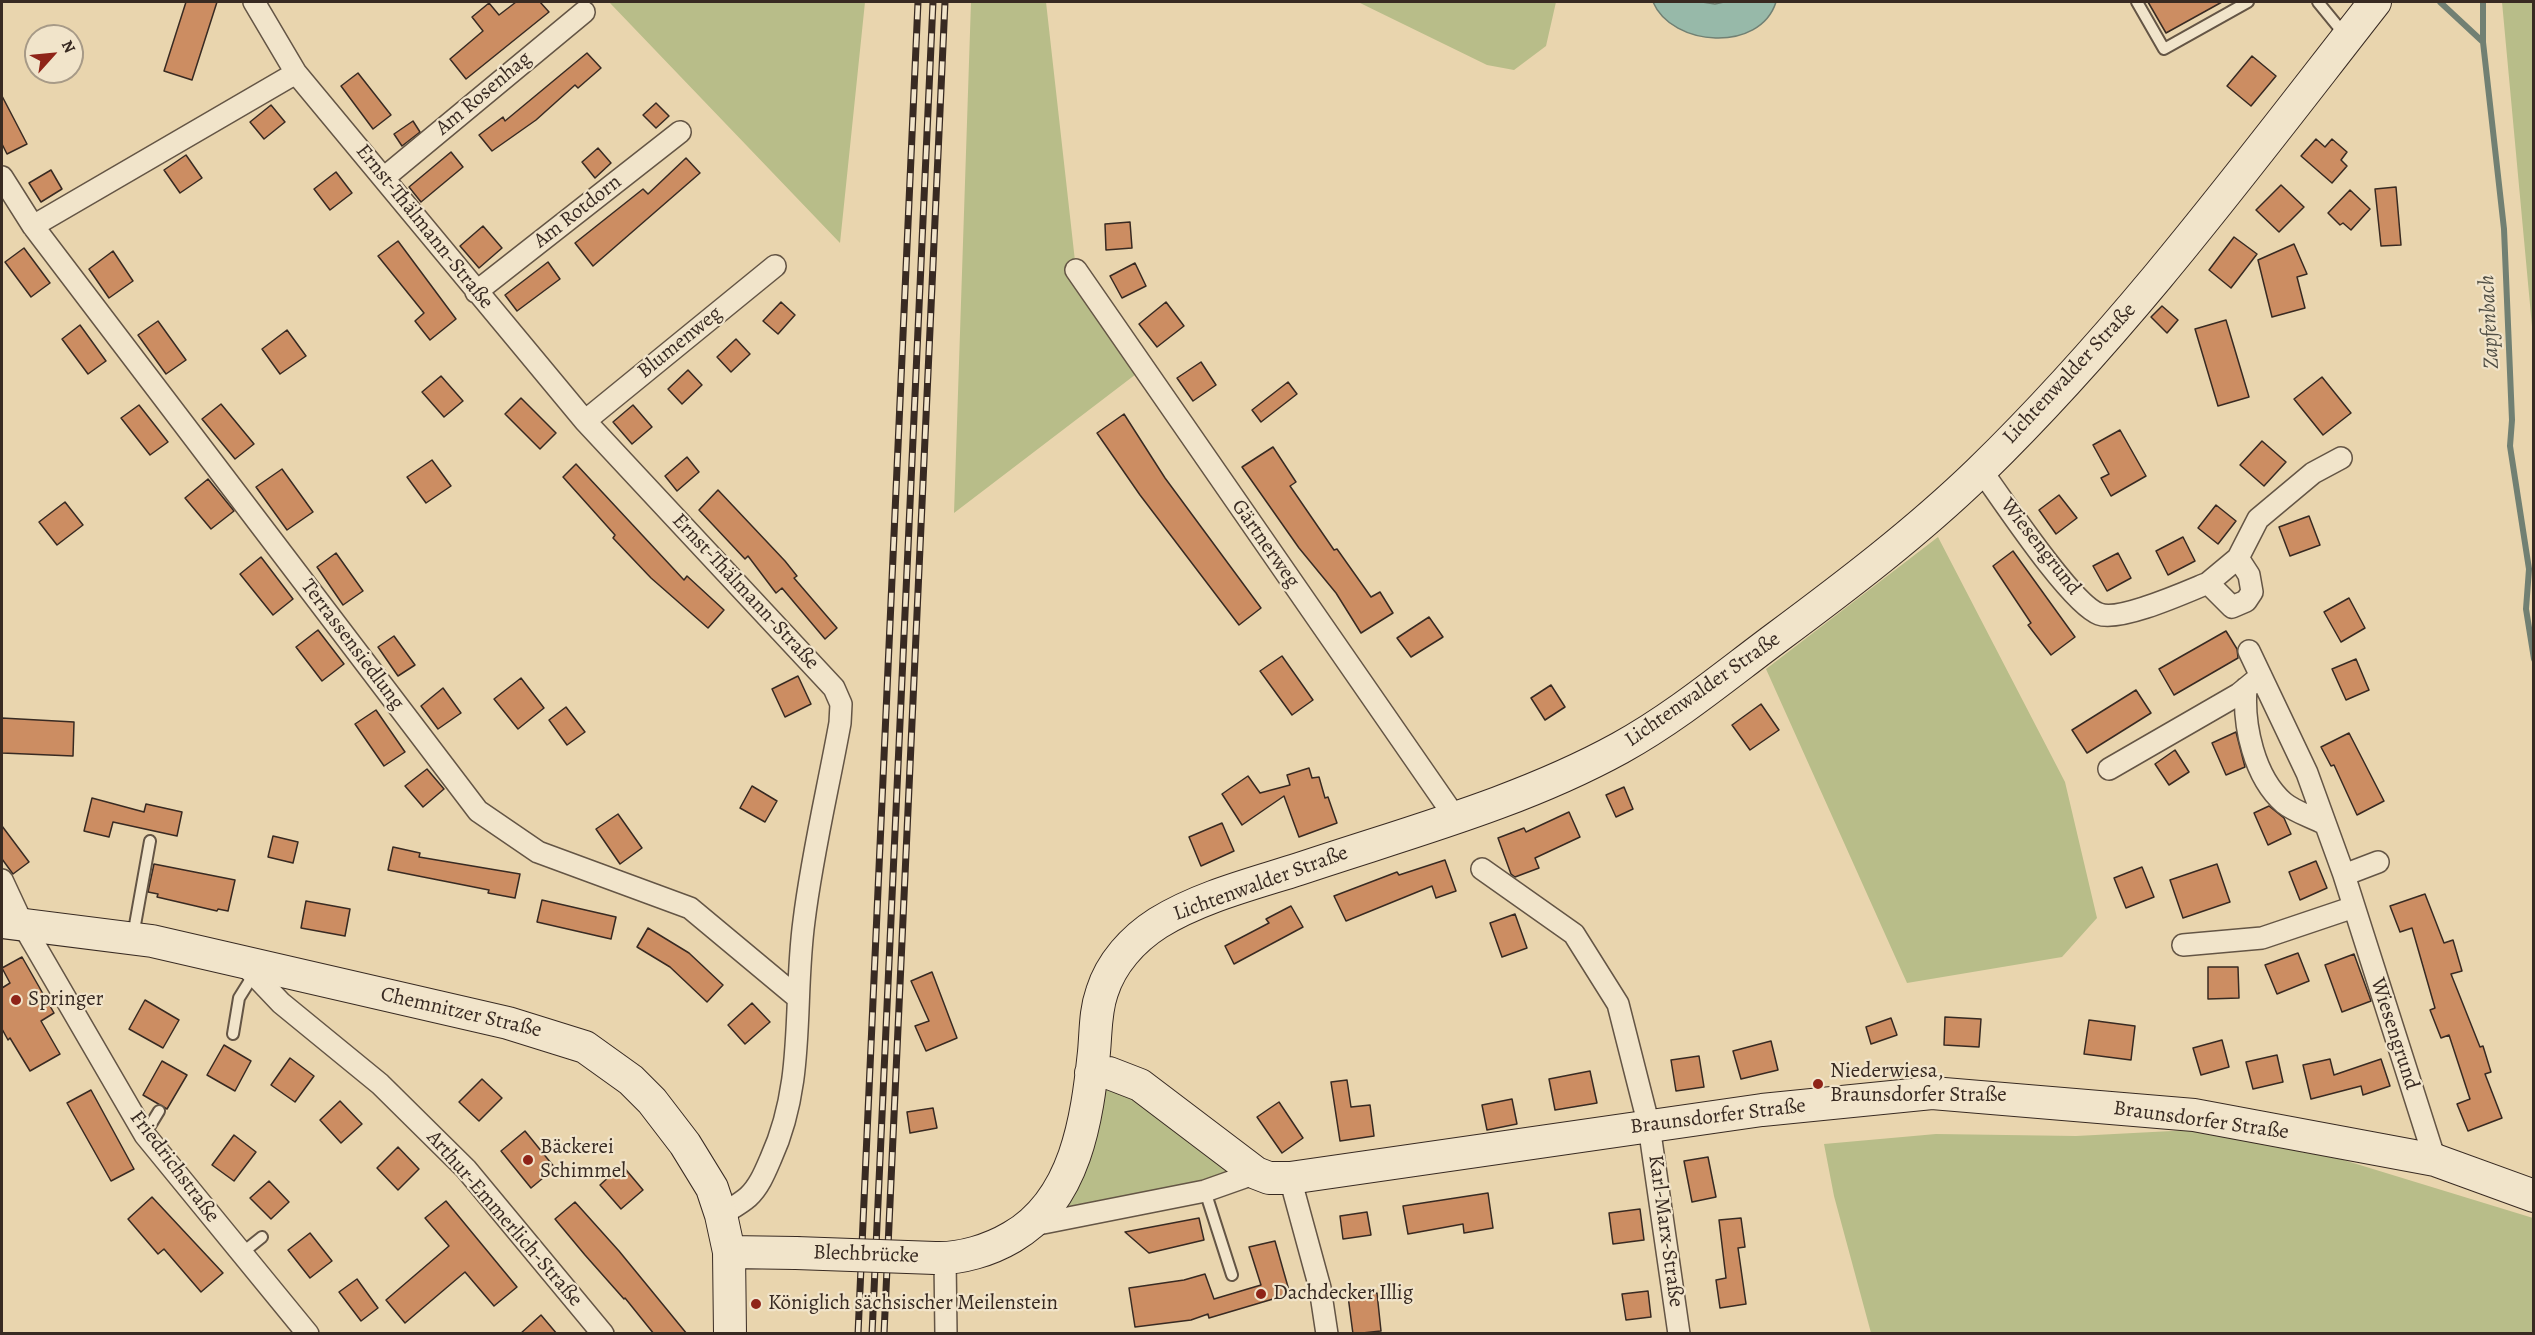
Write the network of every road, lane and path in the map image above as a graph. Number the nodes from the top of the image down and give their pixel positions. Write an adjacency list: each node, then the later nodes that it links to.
1 (254, 2): 8 (street, Ernst-Thälmann-Straße)
2 (2137, 2): 5 (lane)
3 (2318, 2): 7 (lane)
4 (2375, 2): 7 (main road, Lichtenwalder Straße)
5 (2244, 3)
6 (584, 12): 11 (street, Am Rosenhag)
7 (2347, 38): 18 (main road, Lichtenwalder Straße)
8 (296, 72): 11 (street, Ernst-Thälmann-Straße); 12 (street)
9 (680, 132): 15 (street, Am Rotdorn)
10 (2, 177): 12 (street, Terrassensiedlung)
11 (384, 177): 15 (street, Ernst-Thälmann-Straße)
12 (33, 226): 36 (street, Terrassensiedlung)
13 (775, 266): 16 (street, Blumenweg)
14 (1076, 270): 24 (street, Gärtnerweg)
15 (476, 292): 16 (street, Ernst-Thälmann-Straße)
16 (585, 421): 36 (street, Ernst-Thälmann-Straße)
17 (2341, 458): 19 (street, Wiesengrund)
18 (1981, 470): 20 (street, Wiesengrund); 24 (main road, Lichtenwalder Straße)
19 (2238, 558): 20 (street, Wiesengrund); 20 (street)
20 (2208, 584)
21 (2249, 651): 22 (street, Wiesengrund)
22 (2254, 682): 23 (street); 25 (street, Wiesengrund); 25 (street, Wiesengrund)
23 (2109, 769)
24 (1455, 817): 38 (main road, Lichtenwalder Straße)
25 (2325, 824): 29 (street, Wiesengrund)
26 (150, 841): 33 (lane)
27 (2378, 862): 29 (street)
28 (1482, 869): 40 (street, Karl-Marx-Straße)
29 (2344, 875): 31 (street, Wiesengrund)
30 (2, 880): 32 (street, Friedrichstraße)
31 (2354, 907): 34 (street); 42 (street, Wiesengrund)
32 (12, 924): 33 (main road, Chemnitzer Straße); 41 (street, Friedrichstraße)
33 (132, 939): 35 (main road, Chemnitzer Straße)
34 (2183, 945)
35 (248, 968): 37 (lane); 47 (main road, Chemnitzer Straße); 55 (street, Arthur-Emmerlich-Straße)
36 (798, 998): 47 (street, Ernst-Thälmann-Straße)
37 (232, 1034)
38 (1091, 1073): 43 (main road, Braunsdorfer Straße); 48 (main road, Lichtenwalder Straße)
39 (159, 1111): 41 (lane)
40 (1649, 1126): 42 (main road, Braunsdorfer Straße); 44 (main road, Braunsdorfer Straße); 59 (street, Karl-Marx-Straße)
41 (145, 1135): 51 (street, Friedrichstraße)
42 (2434, 1160): 46 (main road, Braunsdorfer Straße)
43 (1256, 1173): 44 (main road, Braunsdorfer Straße); 45 (street, Braunsdorfer Straße)
44 (1290, 1178): 58 (street)
45 (1205, 1191): 48 (street, Braunsdorfer Straße); 53 (lane)
46 (2534, 1196)
47 (721, 1215): 50 (main road, Chemnitzer Straße)
48 (1033, 1225): 52 (main road, Lichtenwalder Straße)
49 (262, 1238): 51 (lane)
50 (729, 1252): 52 (main road, Blechbrücke, bridge); 56 (main road, Chemnitzer Straße)
51 (242, 1253): 54 (street, Friedrichstraße)
52 (940, 1258): 57 (street)
53 (1232, 1275)
54 (308, 1334)
55 (603, 1334)
56 (730, 1334)
57 (946, 1334)
58 (1327, 1334)
59 (1679, 1334)

